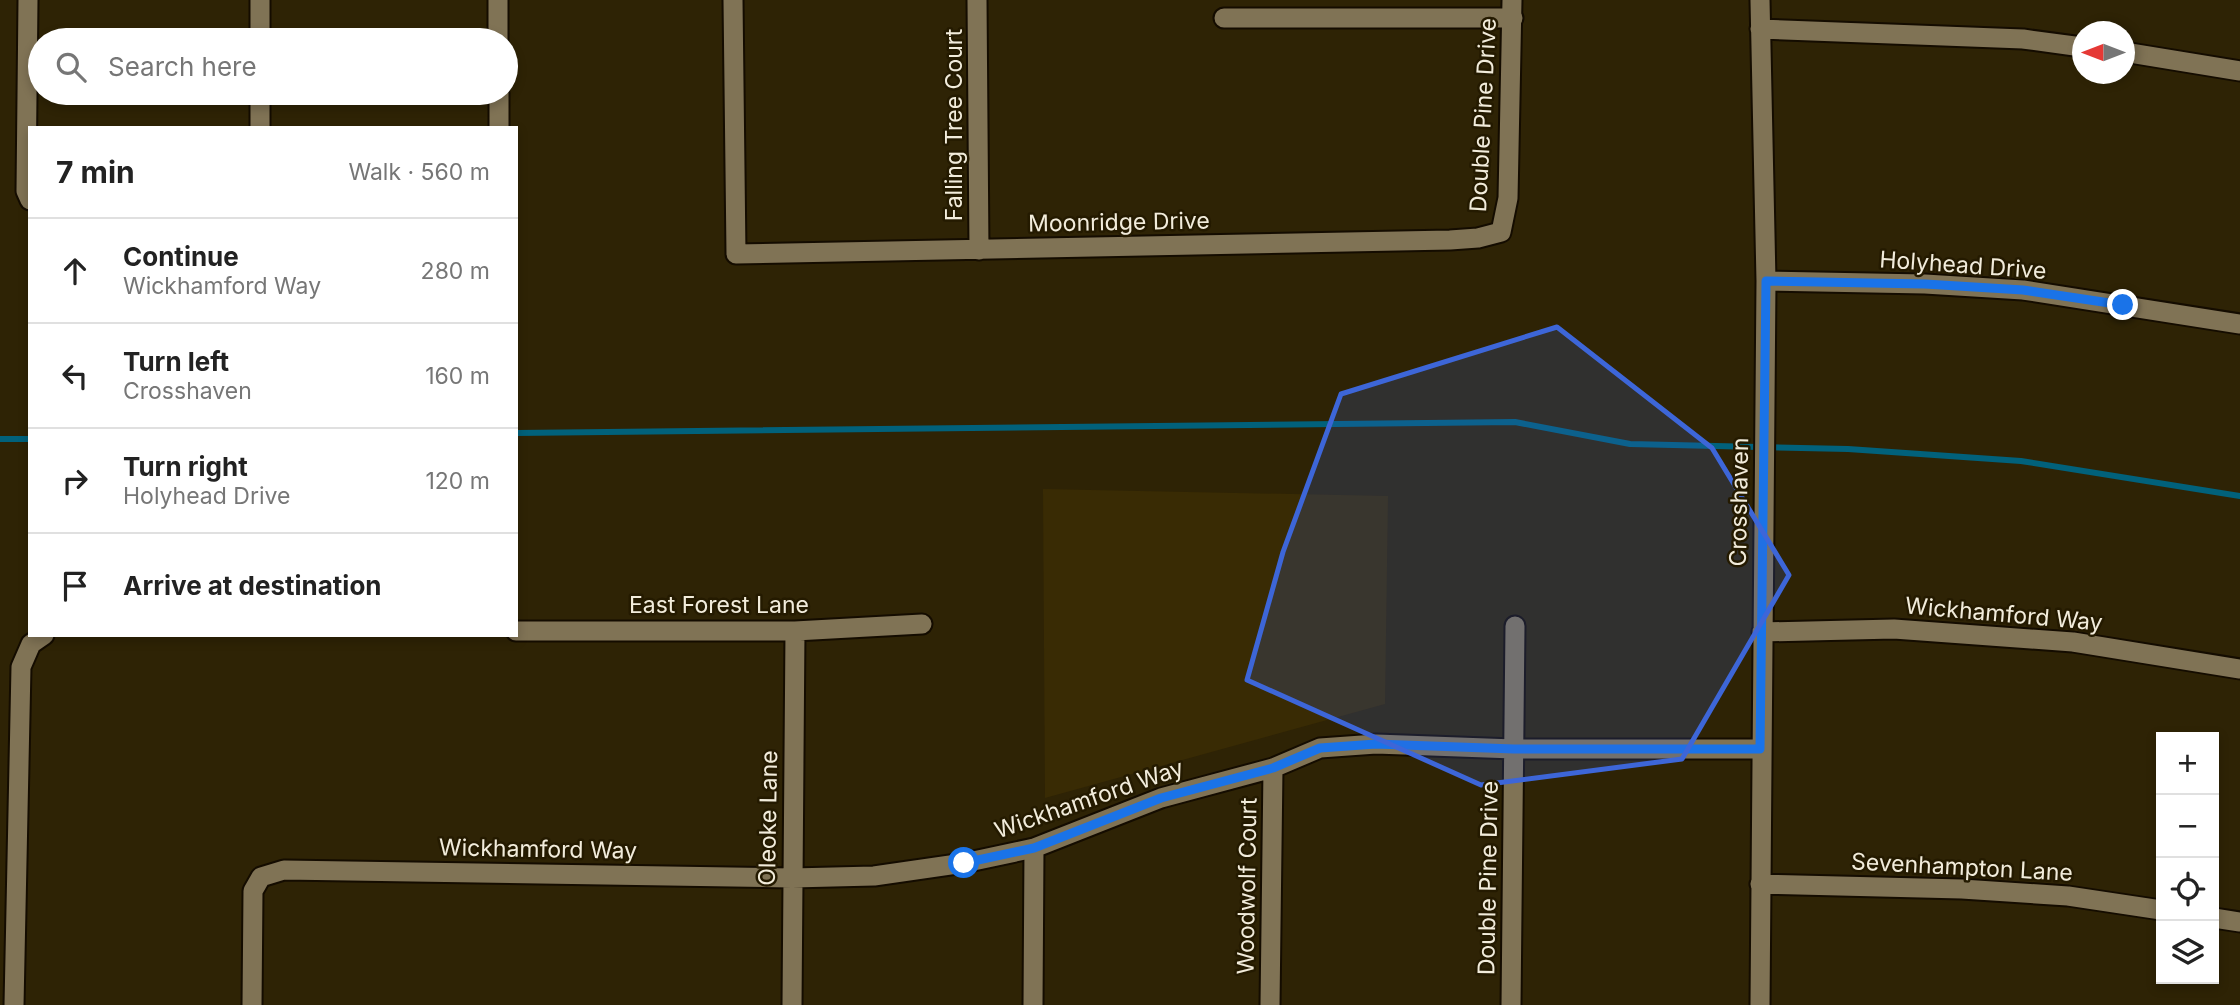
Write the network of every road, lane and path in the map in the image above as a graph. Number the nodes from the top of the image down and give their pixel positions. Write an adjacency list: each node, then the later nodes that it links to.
1 (28, 0): 19 (street)
2 (260, 0): 9 (street)
3 (498, 0): 10 (street)
4 (733, 0): 21 (street, Moonridge Drive)
5 (977, 0): 21 (street, Falling Tree Court)
6 (1760, 0): 11 (street, Crosshaven)
7 (1513, 9): 8 (street); 20 (street, Double Pine Drive)
8 (1224, 18)
9 (260, 28)
10 (498, 28)
11 (1760, 29): 12 (street); 22 (street, Crosshaven)
12 (2072, 46)
13 (2135, 54): 14 (street)
14 (2240, 71)
15 (260, 105): 17 (street)
16 (499, 105): 18 (street)
17 (260, 126)
18 (499, 126)
19 (28, 196)
20 (1502, 232): 21 (street, Moonridge Drive)
21 (979, 250)
22 (1766, 281): 23 (street, Holyhead Drive); 28 (street, Crosshaven)
23 (2240, 324)
24 (922, 624): 27 (street, East Forest Lane)
25 (1515, 626): 31 (street, Double Pine Drive)
26 (518, 631): 27 (street, East Forest Lane)
27 (795, 631): 35 (street, Oleoke Lane)
28 (1762, 632): 30 (street, Wickhamford Way); 32 (street, Crosshaven)
29 (38, 640): 40 (street)
30 (2240, 668)
31 (1514, 749): 32 (street, Wickhamford Way); 33 (street, Wickhamford Way); 45 (street, Double Pine Drive)
32 (1760, 749): 36 (street, Crosshaven)
33 (1273, 768): 34 (street, Wickhamford Way); 44 (street, Woodwolf Court)
34 (1034, 848): 35 (street, Wickhamford Way); 43 (street)
35 (792, 878): 41 (street, Wickhamford Way); 42 (street, Oleoke Lane)
36 (1760, 884): 37 (street, Sevenhampton Lane); 46 (street, Crosshaven)
37 (2156, 909)
38 (2219, 919): 39 (street)
39 (2240, 922)
40 (14, 1005)
41 (252, 1005)
42 (792, 1005)
43 (1033, 1005)
44 (1270, 1005)
45 (1511, 1005)
46 (1760, 1005)

